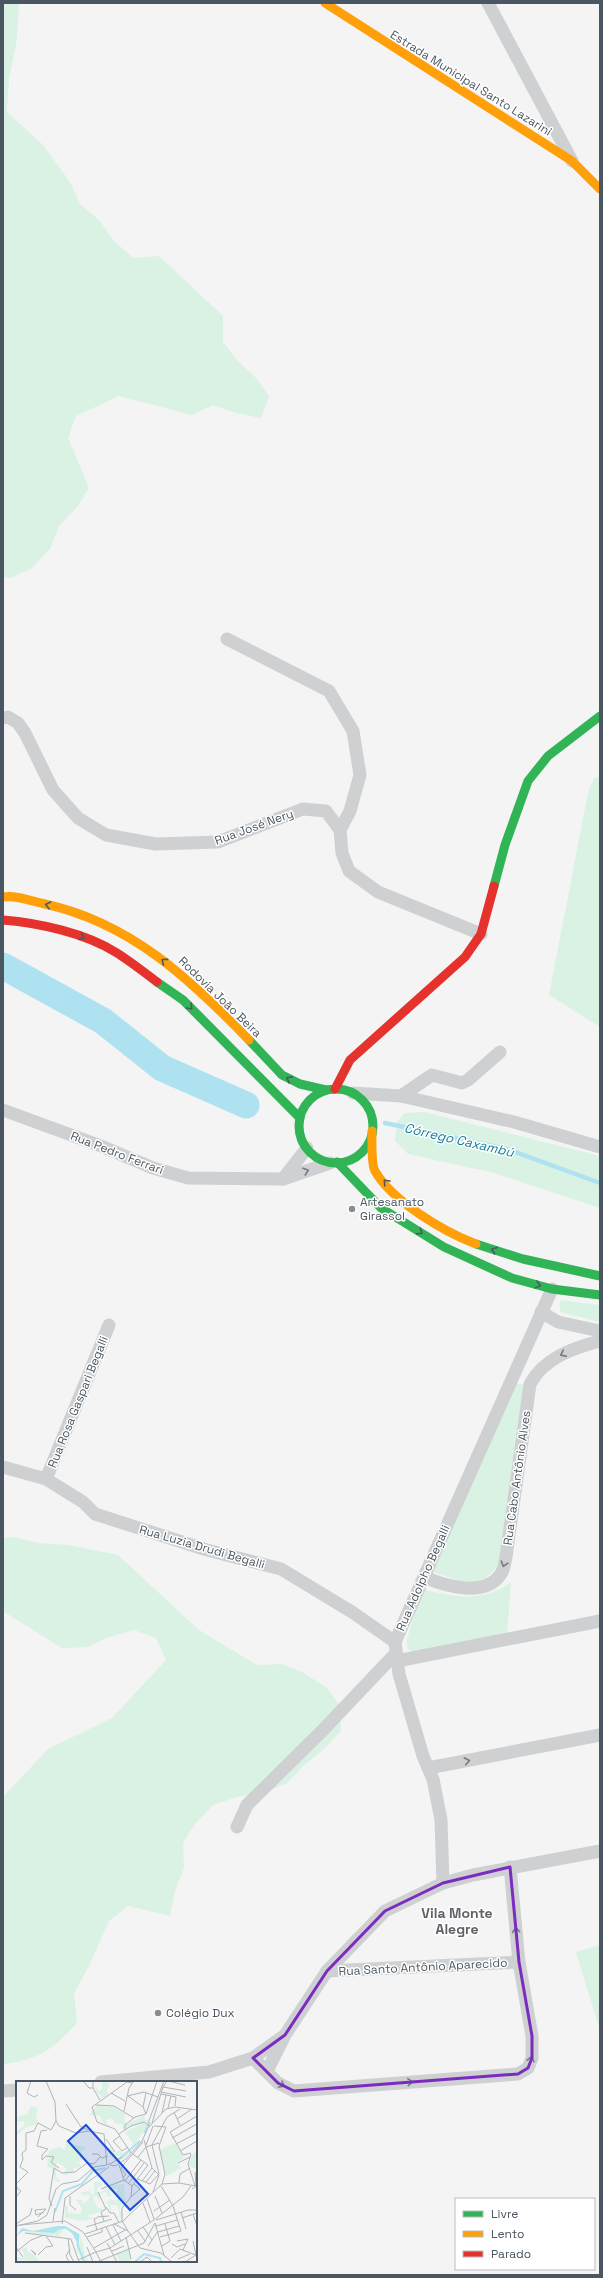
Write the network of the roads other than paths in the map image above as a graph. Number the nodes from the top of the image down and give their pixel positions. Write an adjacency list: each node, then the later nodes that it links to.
1 (325, 3): 3 (main road, Estrada Municipal Santo Lazarini)
2 (488, 3): 3 (street)
3 (572, 161): 4 (main road, Estrada Municipal Santo Lazarini)
4 (600, 189)
5 (227, 639): 8 (street)
6 (600, 716): 11 (main road)
7 (3, 718): 8 (street, Rua José Nery)
8 (340, 830): 11 (street)
9 (3, 897): 13 (main road, Rodovia João Beira, one-way to 9)
10 (3, 920): 17 (main road, one-way to 17)
11 (481, 934): 13 (main road)
12 (500, 1052): 15 (street)
13 (330, 1090): 14 (main road); 17 (main road)
14 (353, 1093): 15 (street); 18 (main road)
15 (401, 1096): 19 (street)
16 (3, 1110): 22 (street, Rua Pedro Ferrari)
17 (300, 1118): 20 (main road)
18 (372, 1131): 21 (main road); 23 (main road, one-way to 18)
19 (600, 1147)
20 (307, 1148): 21 (main road); 22 (street)
21 (333, 1162): 22 (street, Rua Pedro Ferrari, one-way to 21); 24 (main road, one-way to 24)
22 (283, 1179)
23 (600, 1276)
24 (552, 1289): 25 (main road); 26 (street, Rua Adolpho Begalli)
25 (600, 1295)
26 (541, 1312): 28 (street); 30 (street, Rua Adolpho Begalli)
27 (110, 1325): 33 (street, Rua Rosa Gaspari Begalli)
28 (600, 1331)
29 (600, 1341): 31 (street, one-way to 31)
30 (517, 1366): 31 (street); 34 (street, Rua Adolpho Begalli)
31 (536, 1372): 34 (street, Rua Cabo Antônio Alves, one-way to 34)
32 (3, 1467): 33 (street, Rua Luzia Drudi Begalli)
33 (46, 1479): 36 (street, Rua Luzia Drudi Begalli)
34 (424, 1577): 36 (street, Rua Adolpho Begalli)
35 (600, 1621): 36 (street)
36 (396, 1652): 38 (street); 39 (street, Rua Adolpho Begalli)
37 (600, 1735): 38 (street, one-way to 37)
38 (428, 1768): 42 (street)
39 (237, 1827)
40 (600, 1851): 41 (street)
41 (510, 1867): 42 (street); 43 (street, one-way to 41)
42 (443, 1882): 44 (street)
43 (519, 1962): 44 (street, Rua Santo Antônio Aparecido); 47 (street, one-way to 43)
44 (327, 1971): 45 (street)
45 (285, 2035): 46 (street); 47 (street)
46 (253, 2058): 47 (street); 48 (street)
47 (267, 2071)
48 (112, 2081)
49 (16, 2090): 50 (street)
50 (3, 2091)

